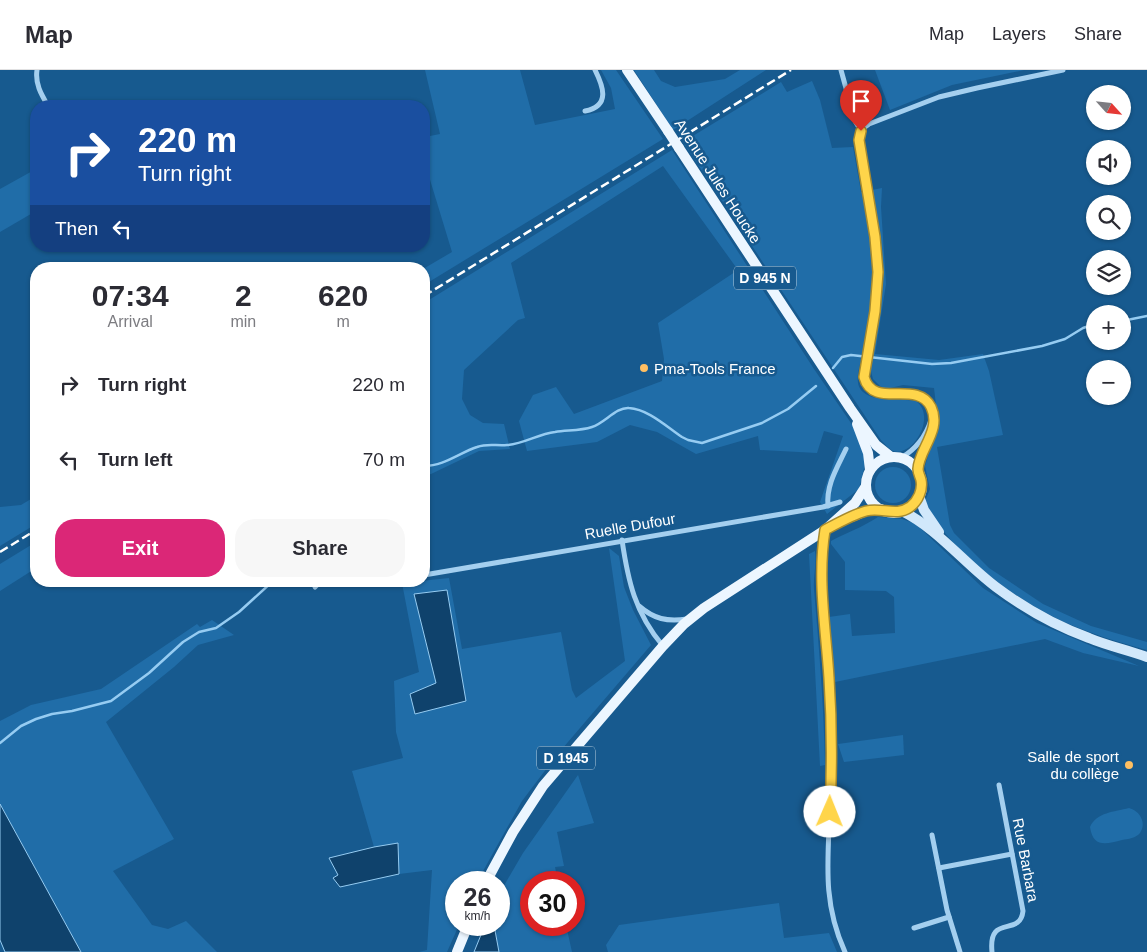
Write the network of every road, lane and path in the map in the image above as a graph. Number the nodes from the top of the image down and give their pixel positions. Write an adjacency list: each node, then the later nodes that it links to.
1 (37, 70): 6 (street)
2 (595, 70): 7 (street)
3 (627, 70): 9 (main road, Avenue Jules Houcke / D 945 N, bridge)
4 (841, 70): 8 (street)
5 (1063, 70): 8 (street)
6 (45, 100)
7 (585, 111)
8 (861, 131): 10 (street)
9 (850, 408): 12 (main road, Avenue Jules Houcke / D 945 N); 13 (main road, Avenue Jules Houcke / D 945 N)
10 (933, 414): 12 (street); 14 (street)
11 (846, 449): 18 (street)
12 (896, 458): 13 (main road); 14 (main road)
13 (870, 470): 15 (main road)
14 (918, 471): 16 (main road)
15 (866, 486): 19 (main road); 21 (main road, D 1945)
16 (919, 496): 20 (main road); 23 (main road)
17 (840, 502): 18 (street, Ruelle Dufour)
18 (828, 506): 22 (street, Ruelle Dufour)
19 (881, 509): 20 (main road); 21 (main road, D 1945)
20 (902, 511): 23 (main road)
21 (825, 530): 26 (main road, D 1945); 38 (street)
22 (622, 540): 24 (street, Ruelle Dufour); 25 (street)
23 (943, 540): 28 (main road)
24 (430, 573)
25 (637, 604): 26 (street); 27 (street)
26 (692, 618): 27 (main road, D 1945)
27 (663, 646): 33 (main road, D 1945)
28 (1147, 655)
29 (999, 785): 31 (street, Rue Barbara)
30 (932, 835): 32 (street)
31 (1012, 854): 32 (street); 40 (street, Rue Barbara)
32 (939, 868): 34 (street)
33 (492, 871)
34 (949, 917): 35 (street); 39 (street)
35 (914, 928)
36 (463, 936): 37 (main road)
37 (456, 952)
38 (845, 952)
39 (960, 952)
40 (992, 952)

